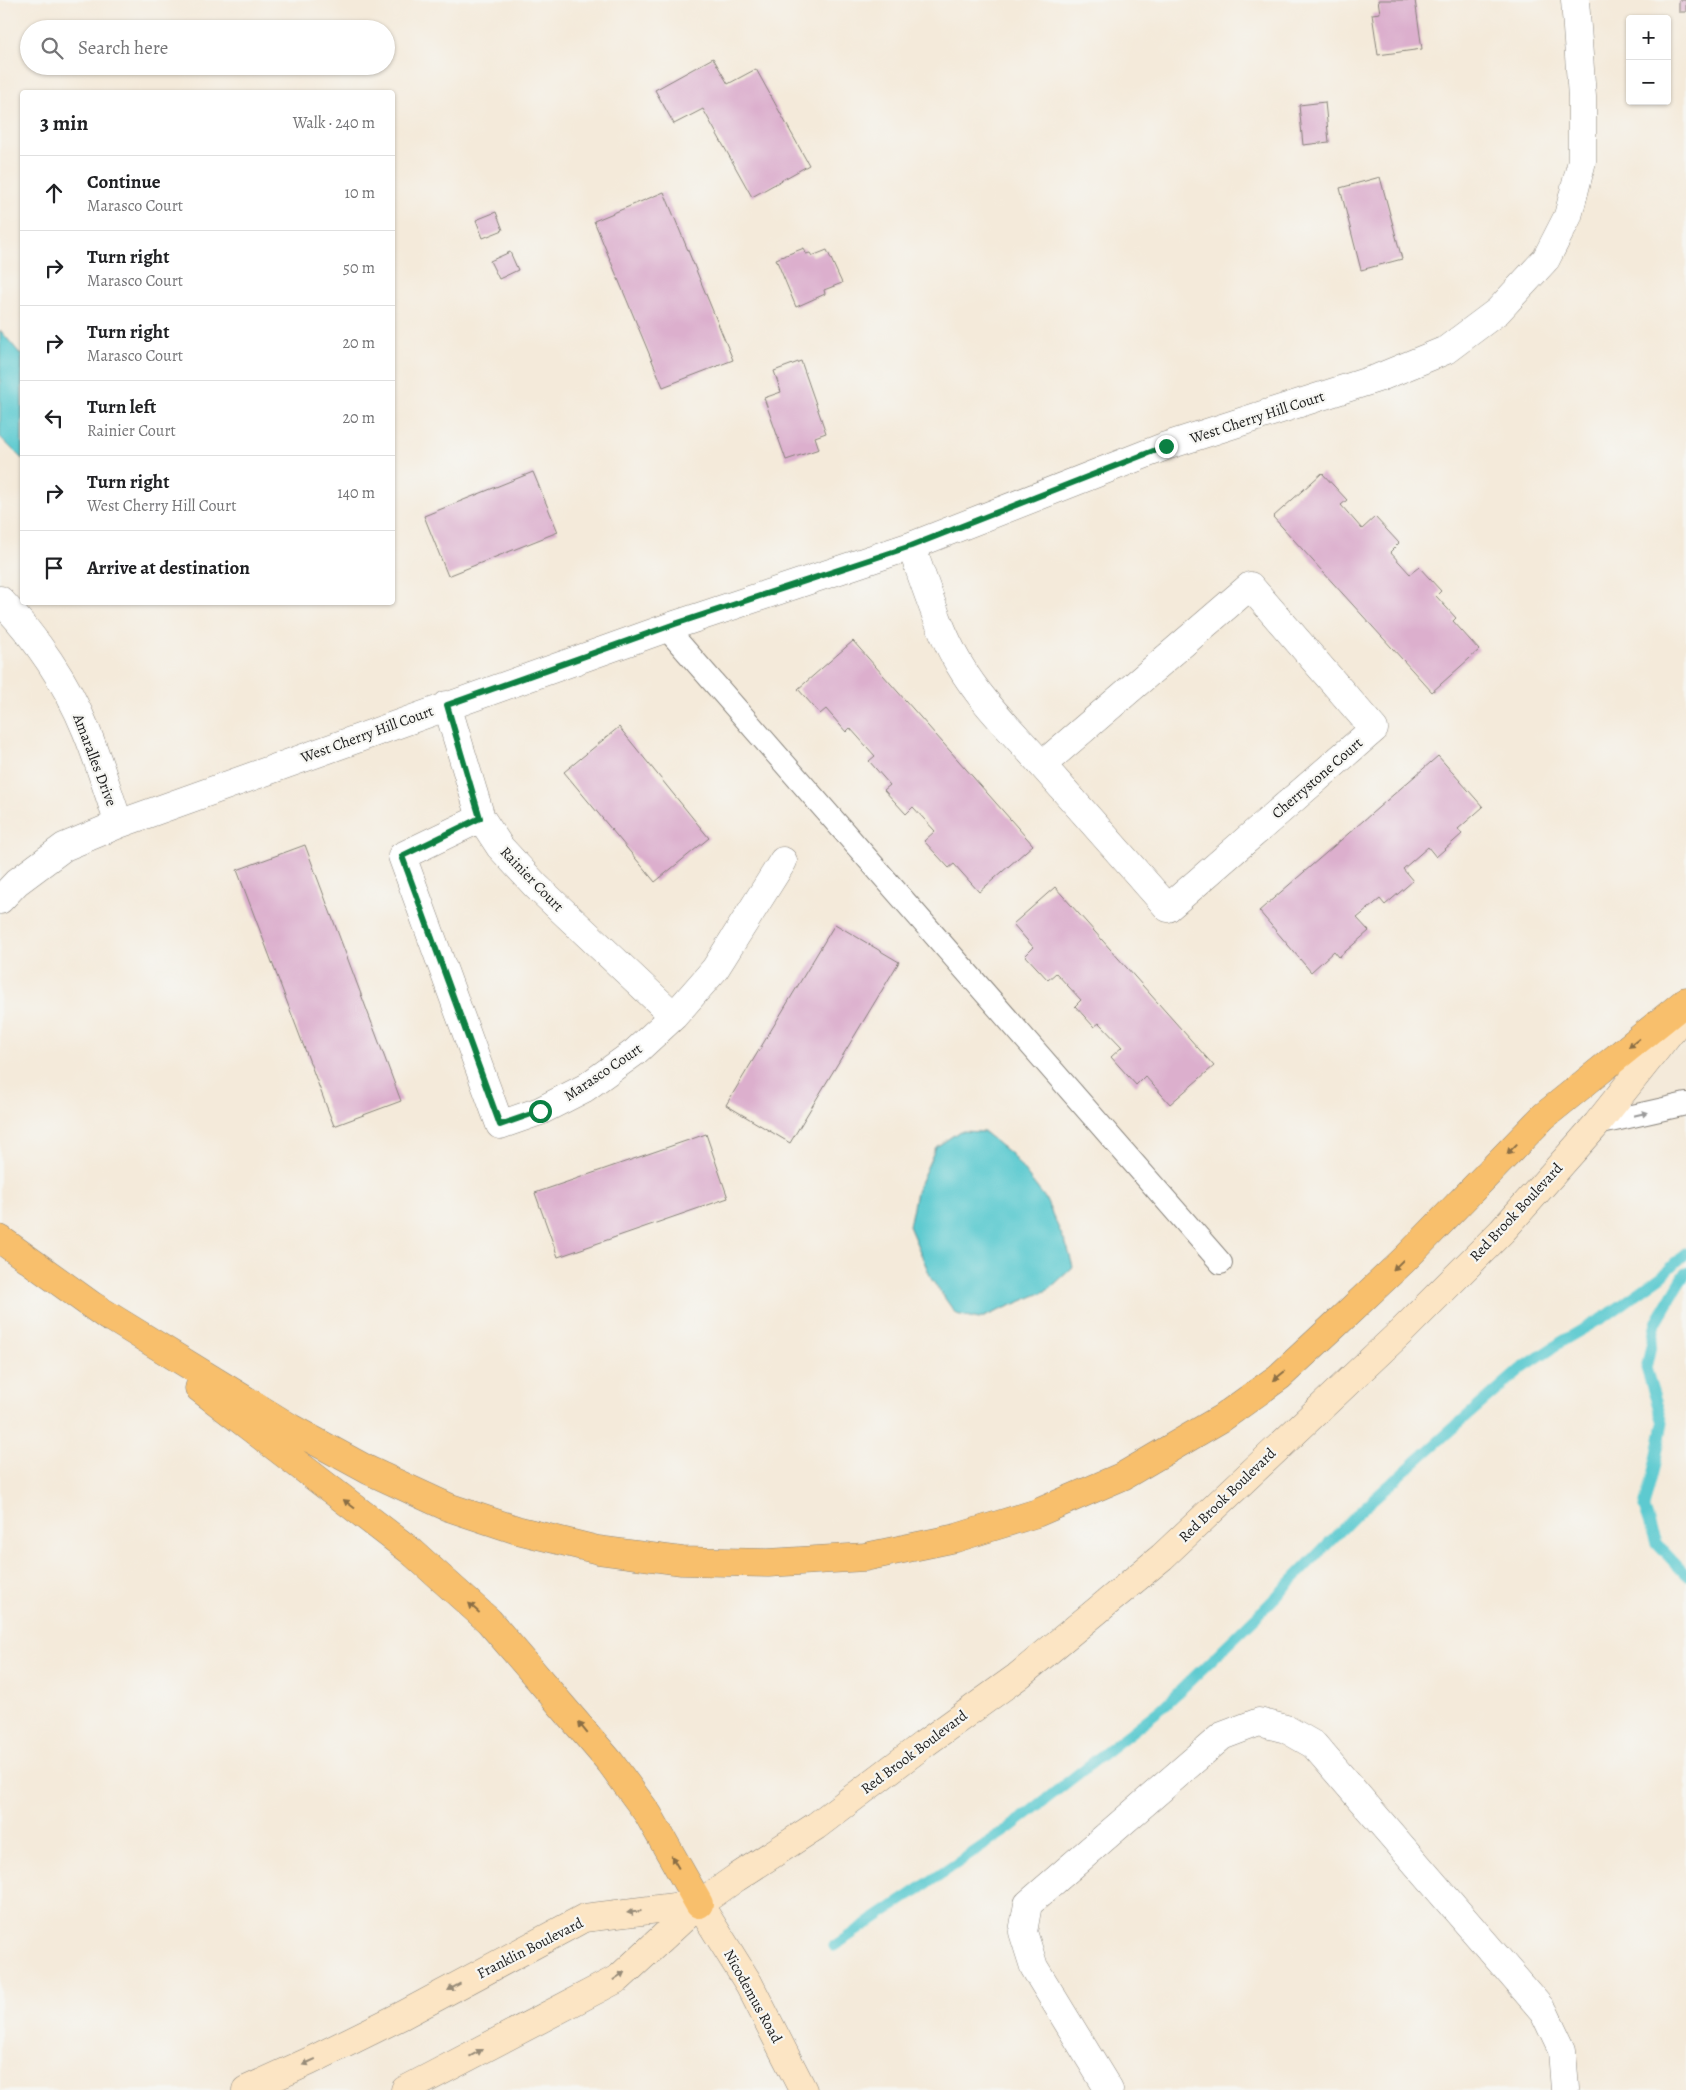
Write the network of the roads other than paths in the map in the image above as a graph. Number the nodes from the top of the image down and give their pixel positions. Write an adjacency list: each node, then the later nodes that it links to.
1 (1576, 0): 2 (street, West Cherry Hill Court)
2 (911, 546): 4 (street, West Cherry Hill Court); 6 (street, Cherrystone Court)
3 (0, 600): 8 (street, Amaralles Drive)
4 (666, 628): 5 (street, West Cherry Hill Court); 17 (lane)
5 (447, 705): 7 (street, Rainier Court); 8 (street, West Cherry Hill Court)
6 (1042, 765): 6 (street, Cherrystone Court)
7 (480, 818): 13 (street, Rainier Court); 13 (street, Marasco Court)
8 (119, 824): 10 (street, West Cherry Hill Court)
9 (783, 861): 13 (street, Marasco Court)
10 (0, 900)
11 (1686, 1001): 18 (highway, one-way to 18)
12 (1686, 1012): 15 (main road, Red Brook Boulevard)
13 (674, 1016)
14 (1686, 1104): 15 (lane, one-way to 14)
15 (1597, 1124): 19 (main road, Red Brook Boulevard)
16 (0, 1239): 18 (highway)
17 (1221, 1263)
18 (94, 1306): 19 (highway, one-way to 18)
19 (700, 1904): 20 (main road, Franklin Boulevard, one-way to 20); 21 (main road, one-way to 19); 22 (main road, Nicodemus Road)
20 (246, 2090)
21 (405, 2090)
22 (803, 2090)
23 (1109, 2090): 24 (street)
24 (1565, 2090)

